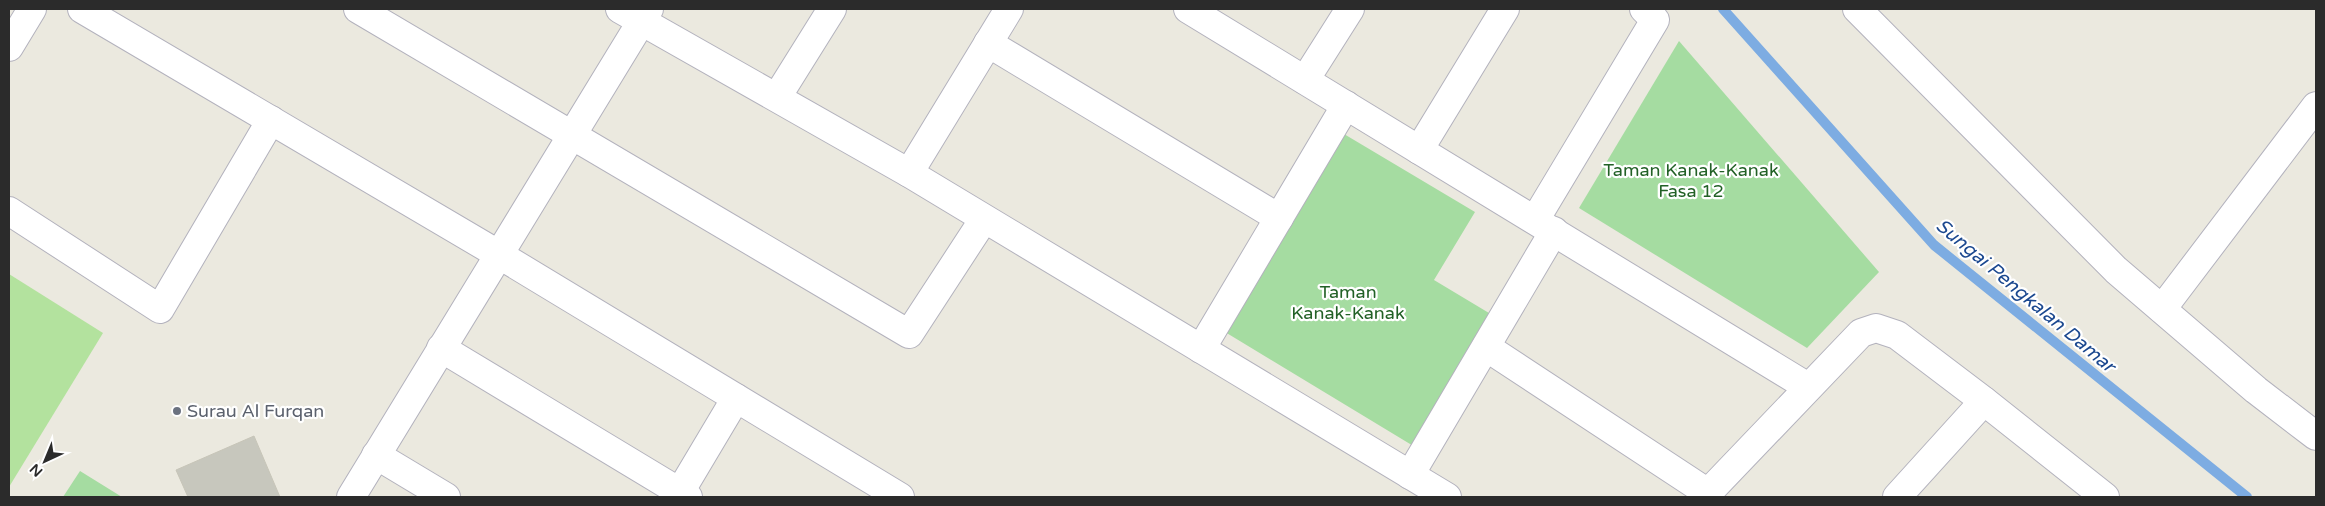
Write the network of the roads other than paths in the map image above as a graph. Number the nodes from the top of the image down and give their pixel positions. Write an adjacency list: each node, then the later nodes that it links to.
1 (32, 9): 13 (street)
2 (82, 9): 18 (street)
3 (358, 9): 19 (street)
4 (832, 9): 15 (street)
5 (1009, 9): 12 (street)
6 (1188, 9): 14 (street)
7 (1350, 9): 14 (street)
8 (1505, 9): 20 (street)
9 (1856, 9): 27 (street)
10 (637, 13): 15 (street); 19 (street)
11 (1649, 15): 25 (street)
12 (988, 43): 21 (street); 23 (street)
13 (9, 47)
14 (1305, 80): 16 (street)
15 (777, 97): 21 (street)
16 (1346, 105): 20 (street); 23 (street)
17 (2316, 106): 27 (street)
18 (271, 120): 22 (street); 26 (street)
19 (571, 134): 24 (street); 26 (street)
20 (1419, 150): 25 (street)
21 (909, 173): 24 (street)
22 (9, 211)
23 (1279, 218): 30 (street)
24 (984, 219): 30 (street)
25 (1544, 226): 28 (street); 31 (street)
26 (498, 254): 29 (street); 32 (street)
27 (2162, 309): 34 (street)
28 (1486, 346): 36 (street); 37 (street)
29 (441, 348): 35 (street); 39 (street)
30 (1201, 349): 36 (street)
31 (1808, 387): 33 (street); 37 (street)
32 (736, 398): 39 (street); 42 (street)
33 (1984, 401): 38 (street); 44 (street)
34 (2316, 436)
35 (376, 455): 40 (street); 41 (street)
36 (1410, 475): 43 (street)
37 (1706, 495)
38 (2097, 495)
39 (681, 496)
40 (351, 497)
41 (446, 497)
42 (900, 497)
43 (1447, 497)
44 (1897, 497)

